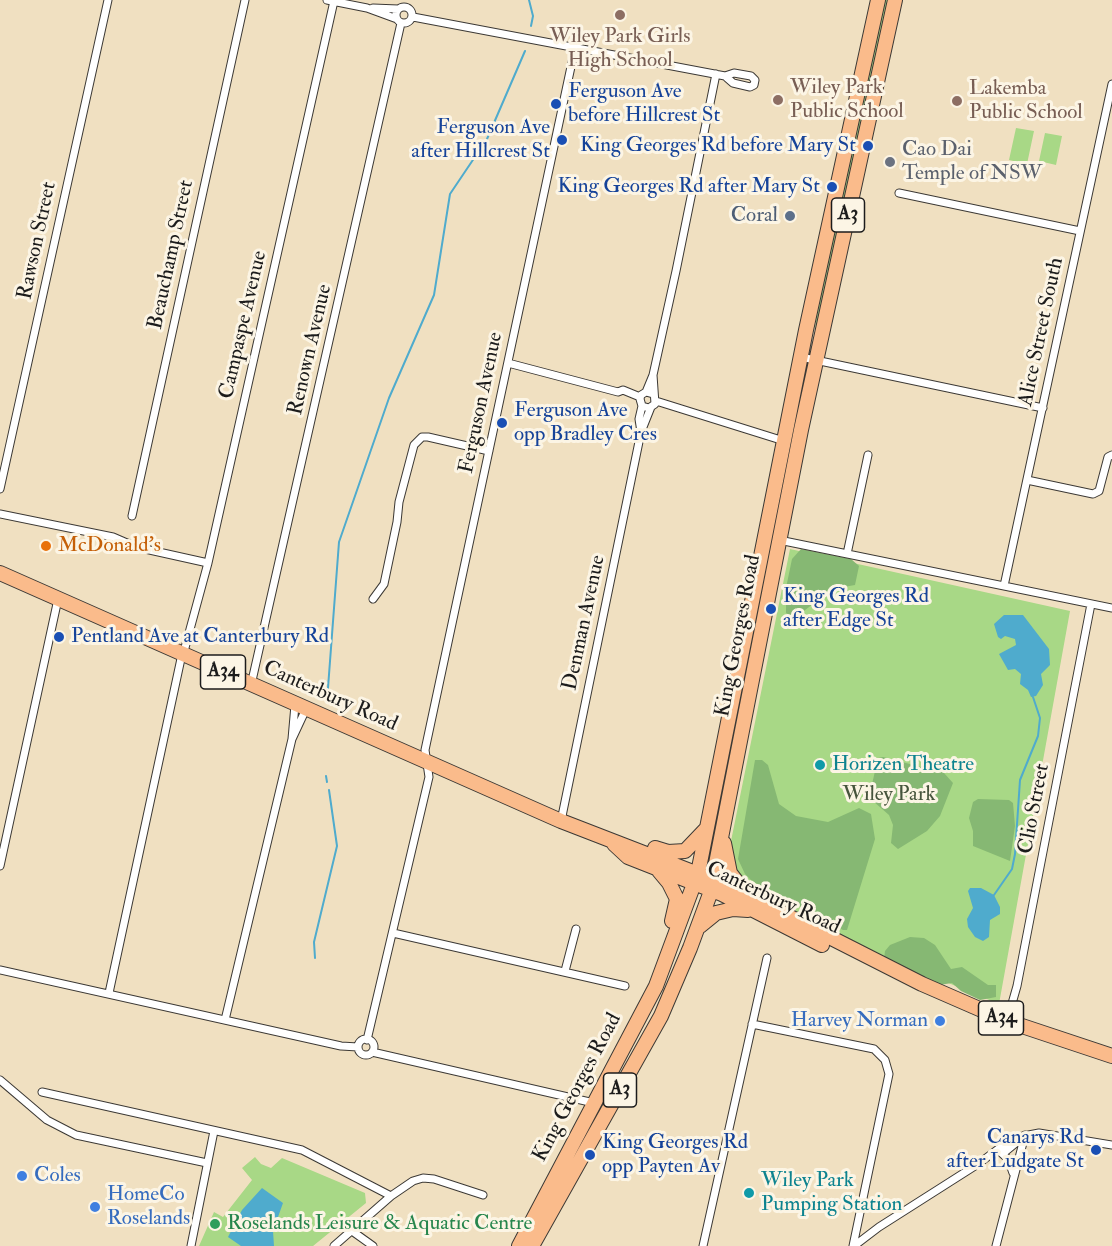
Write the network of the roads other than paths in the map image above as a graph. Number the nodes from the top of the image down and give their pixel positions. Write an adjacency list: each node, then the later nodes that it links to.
1 (108, 0): 27 (street, Rawson Street)
2 (245, 0): 29 (street, Beauchamp Street)
3 (878, 0): 16 (highway, King Georges Road / A3)
4 (895, 0): 17 (highway, King Georges Road / A3)
5 (331, 1): 7 (street); 33 (street, Campaspe Avenue)
6 (403, 5): 7 (street); 8 (street); 9 (street, Renown Avenue)
7 (367, 8): 9 (street)
8 (413, 17): 9 (street); 10 (street)
9 (399, 21): 41 (street, Renown Avenue)
10 (574, 48): 11 (street); 18 (street, Ferguson Avenue)
11 (716, 74): 12 (street); 19 (street, Denman Avenue)
12 (724, 76)
13 (1112, 84): 15 (street, Alice Street South)
14 (899, 193): 15 (street)
15 (1080, 231): 20 (street, Alice Street South)
16 (801, 357): 17 (street); 22 (highway, King Georges Road / A3)
17 (816, 360): 20 (street); 31 (highway, King Georges Road / A3)
18 (508, 363): 19 (street); 23 (street, Ferguson Avenue)
19 (649, 398): 21 (street, Denman Avenue); 21 (street, Denman Avenue); 22 (street)
20 (1043, 408): 26 (street, Alice Street South)
21 (641, 432): 45 (street, Denman Avenue)
22 (784, 441): 46 (highway, King Georges Road / A3)
23 (489, 450): 37 (street); 44 (street, Ferguson Avenue)
24 (868, 455): 32 (street)
25 (1112, 455): 26 (street)
26 (1027, 480): 35 (street, Alice Street South)
27 (0, 489)
28 (1, 513): 30 (street); 33 (street)
29 (132, 516)
30 (0, 524)
31 (779, 540): 32 (street); 47 (highway, King Georges Road / A3)
32 (847, 554): 35 (street)
33 (208, 562): 40 (street, Campaspe Avenue)
34 (0, 573): 36 (highway, Canterbury Road / A34)
35 (1004, 586): 38 (street)
36 (58, 599): 40 (highway, Canterbury Road / A34); 49 (street)
37 (373, 600)
38 (1091, 604): 39 (street); 66 (street, Clio Street)
39 (1112, 608)
40 (182, 654): 41 (highway, Canterbury Road / A34); 64 (street, Campaspe Avenue)
41 (251, 685): 42 (highway, Canterbury Road / A34)
42 (301, 707): 43 (street); 43 (street); 44 (highway, Canterbury Road / A34)
43 (292, 739): 65 (street)
44 (429, 763): 45 (highway, Canterbury Road / A34); 57 (street, Ferguson Avenue)
45 (561, 821): 48 (highway, Canterbury Road / A34)
46 (707, 827): 48 (highway); 51 (highway, King Georges Road / A3)
47 (723, 831): 52 (highway, King Georges Road / A3); 53 (highway)
48 (612, 842): 50 (highway, Canterbury Road / A34); 51 (highway, Canterbury Road / A34)
49 (0, 866)
50 (657, 869): 51 (highway, Canterbury Road / A34); 59 (highway)
51 (696, 879): 52 (highway, Canterbury Road / A34); 59 (highway, King Georges Road / A3)
52 (712, 884): 53 (highway, Canterbury Road / A34); 54 (highway, Canterbury Road / A34); 56 (highway, King Georges Road / A3)
53 (747, 894): 62 (highway, Canterbury Road / A34)
54 (754, 909): 56 (highway); 62 (highway, Canterbury Road / A34)
55 (576, 929): 61 (street)
56 (697, 930): 88 (highway, King Georges Road / A3)
57 (393, 933): 61 (street); 68 (street, Ferguson Avenue)
58 (768, 958): 67 (street)
59 (666, 959): 74 (highway, King Georges Road / A3)
60 (0, 970): 64 (street)
61 (565, 971): 63 (street)
62 (922, 984): 66 (highway, Canterbury Road / A34)
63 (625, 986)
64 (108, 993): 65 (street)
65 (225, 1020): 69 (street)
66 (1007, 1020): 71 (highway, Canterbury Road / A34)
67 (752, 1024): 89 (street); 90 (street)
68 (367, 1040): 69 (street); 70 (street)
69 (358, 1047): 70 (street)
70 (372, 1052): 74 (street)
71 (1112, 1056)
72 (0, 1080): 79 (street)
73 (42, 1092): 75 (street)
74 (594, 1102): 87 (highway, King Georges Road / A3)
75 (214, 1131): 79 (street); 82 (street)
76 (1025, 1135): 77 (street); 78 (street); 80 (street)
77 (1112, 1145)
78 (999, 1151): 80 (street); 90 (street)
79 (207, 1163): 84 (street)
80 (1013, 1173): 91 (street)
81 (483, 1194): 82 (street)
82 (391, 1196): 83 (street)
83 (352, 1231): 85 (street); 86 (street)
84 (191, 1246)
85 (334, 1246)
86 (373, 1246)
87 (519, 1246)
88 (532, 1246)
89 (703, 1246)
90 (853, 1246)
91 (996, 1246)

